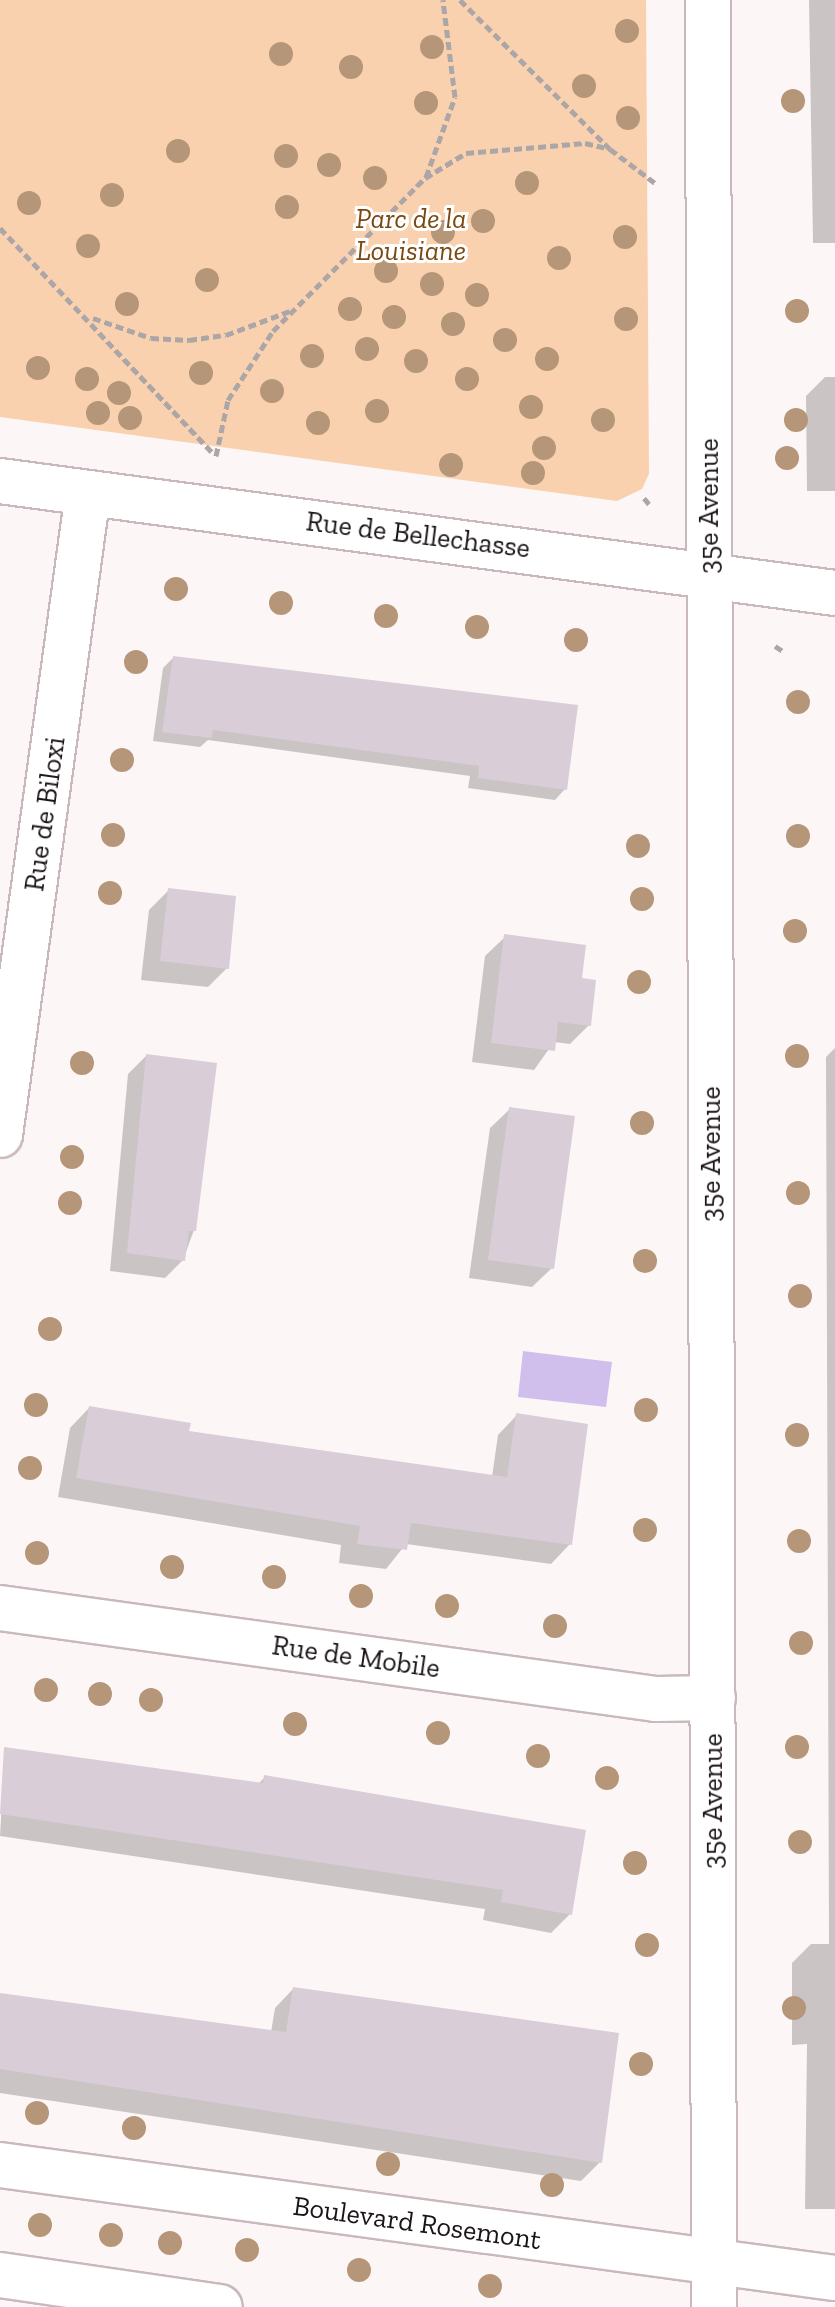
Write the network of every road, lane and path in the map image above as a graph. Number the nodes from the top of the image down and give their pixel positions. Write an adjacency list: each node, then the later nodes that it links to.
1 (443, 0): 5 (path)
2 (460, 0): 4 (path)
3 (708, 0): 14 (street, 35e Avenue)
4 (610, 149): 5 (path); 6 (path)
5 (425, 178): 8 (path)
6 (657, 185)
7 (0, 228): 9 (path)
8 (295, 308): 9 (path); 9 (path)
9 (89, 316)
10 (0, 481): 11 (street, Rue de Bellechasse)
11 (88, 493): 14 (street, Rue de Bellechasse); 18 (street, Rue de Biloxi)
12 (644, 498): 13 (path)
13 (649, 504)
14 (709, 575): 15 (street, Rue de Bellechasse); 20 (street, 35e Avenue)
15 (835, 593)
16 (775, 646): 17 (path)
17 (783, 651)
18 (0, 1135)
19 (0, 1608): 20 (street, Rue de Mobile)
20 (713, 1698): 22 (street, 35e Avenue)
21 (0, 2165): 22 (street, Boulevard Rosemont)
22 (714, 2264): 24 (street, Boulevard Rosemont); 26 (street, 35e Avenue)
23 (0, 2275): 25 (street)
24 (835, 2278)
25 (220, 2307)
26 (714, 2307)

